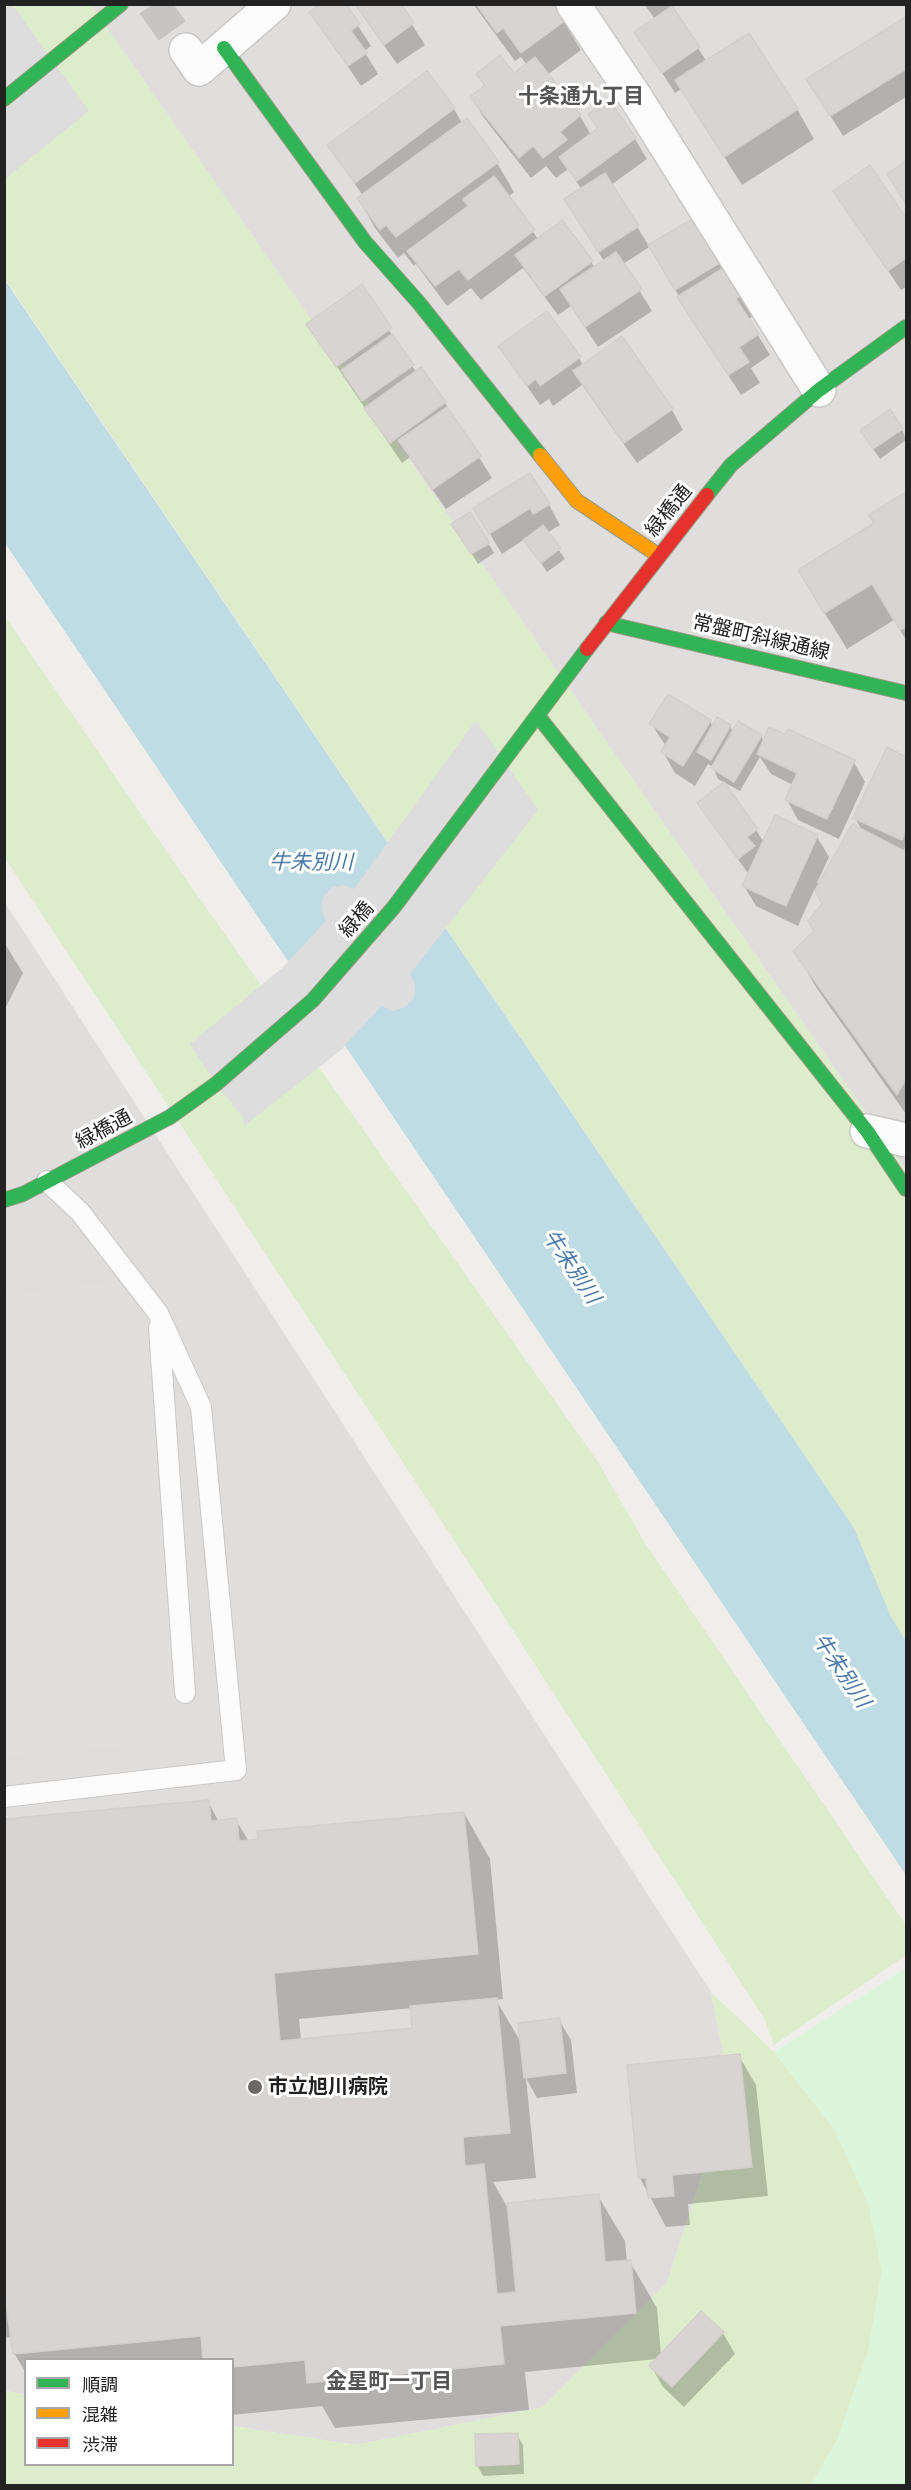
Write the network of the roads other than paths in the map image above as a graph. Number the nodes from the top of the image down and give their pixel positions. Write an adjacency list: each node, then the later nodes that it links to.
1 (121, 4): 6 (street)
2 (274, 4): 4 (street)
3 (573, 4): 8 (street)
4 (224, 48): 5 (street); 9 (street)
5 (186, 50)
6 (4, 99)
7 (906, 327): 8 (street, 緑橋通)
8 (819, 390): 9 (street, 緑橋通)
9 (658, 555): 10 (street, 緑橋通)
10 (606, 623): 11 (street, 常盤町斜線通線); 12 (street, 緑橋通)
11 (906, 693)
12 (538, 716): 13 (street, 緑橋通); 15 (street)
13 (504, 761): 14 (street, 緑橋)
14 (216, 1084): 17 (street, 緑橋通)
15 (867, 1131): 16 (street); 18 (street)
16 (906, 1140)
17 (47, 1181): 19 (street, 緑橋通); 20 (lane)
18 (906, 1189)
19 (4, 1200)
20 (158, 1313): 21 (lane); 22 (lane)
21 (185, 1693)
22 (4, 1797)

